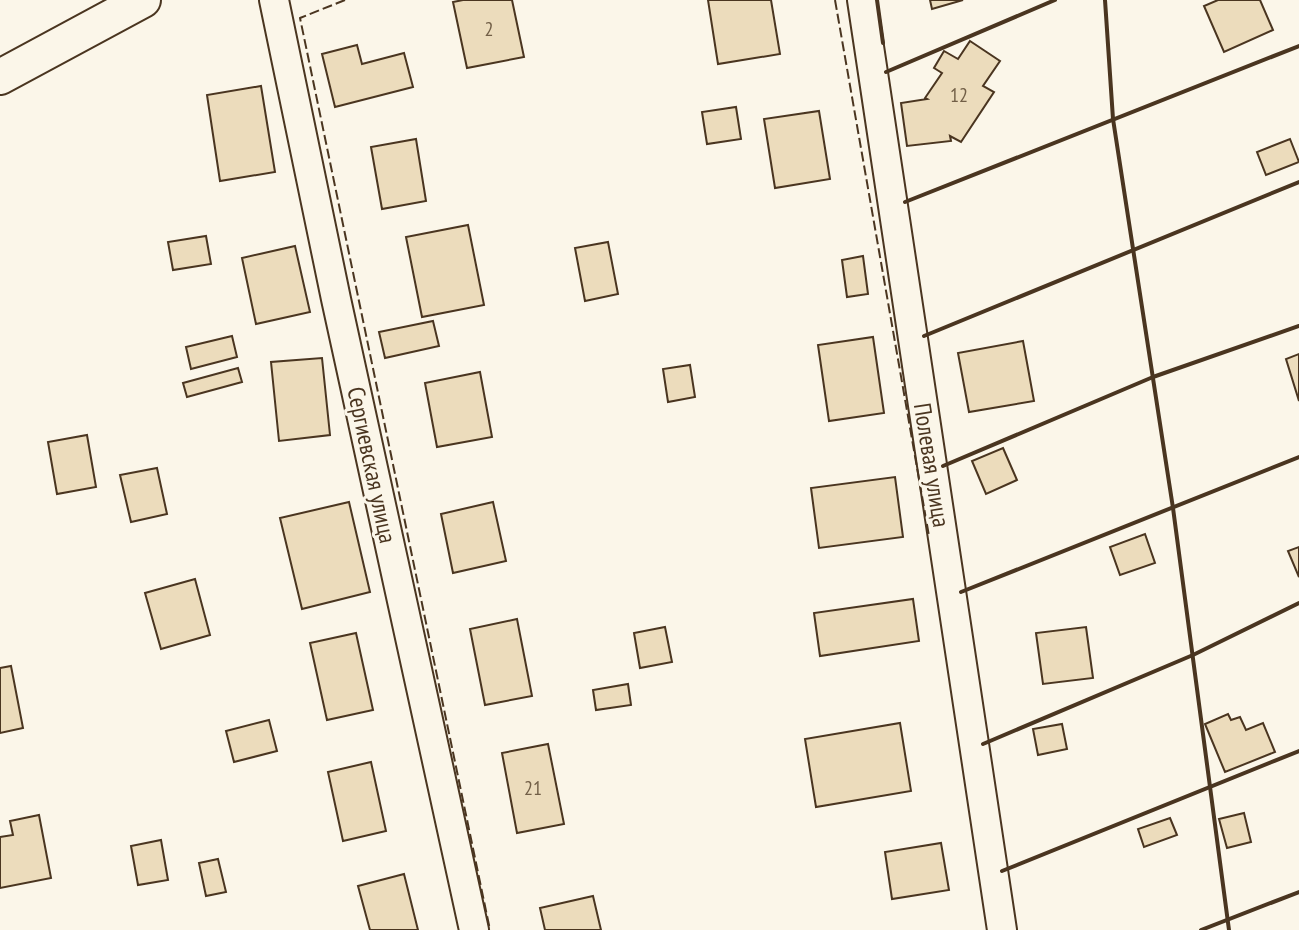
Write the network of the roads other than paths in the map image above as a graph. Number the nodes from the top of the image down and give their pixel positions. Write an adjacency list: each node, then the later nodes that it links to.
1 (143, 0): 4 (street)
2 (274, 0): 5 (street, Сергиевская улица)
3 (862, 0): 6 (street, Полевая улица)
4 (0, 77)
5 (474, 930)
6 (1002, 930)

